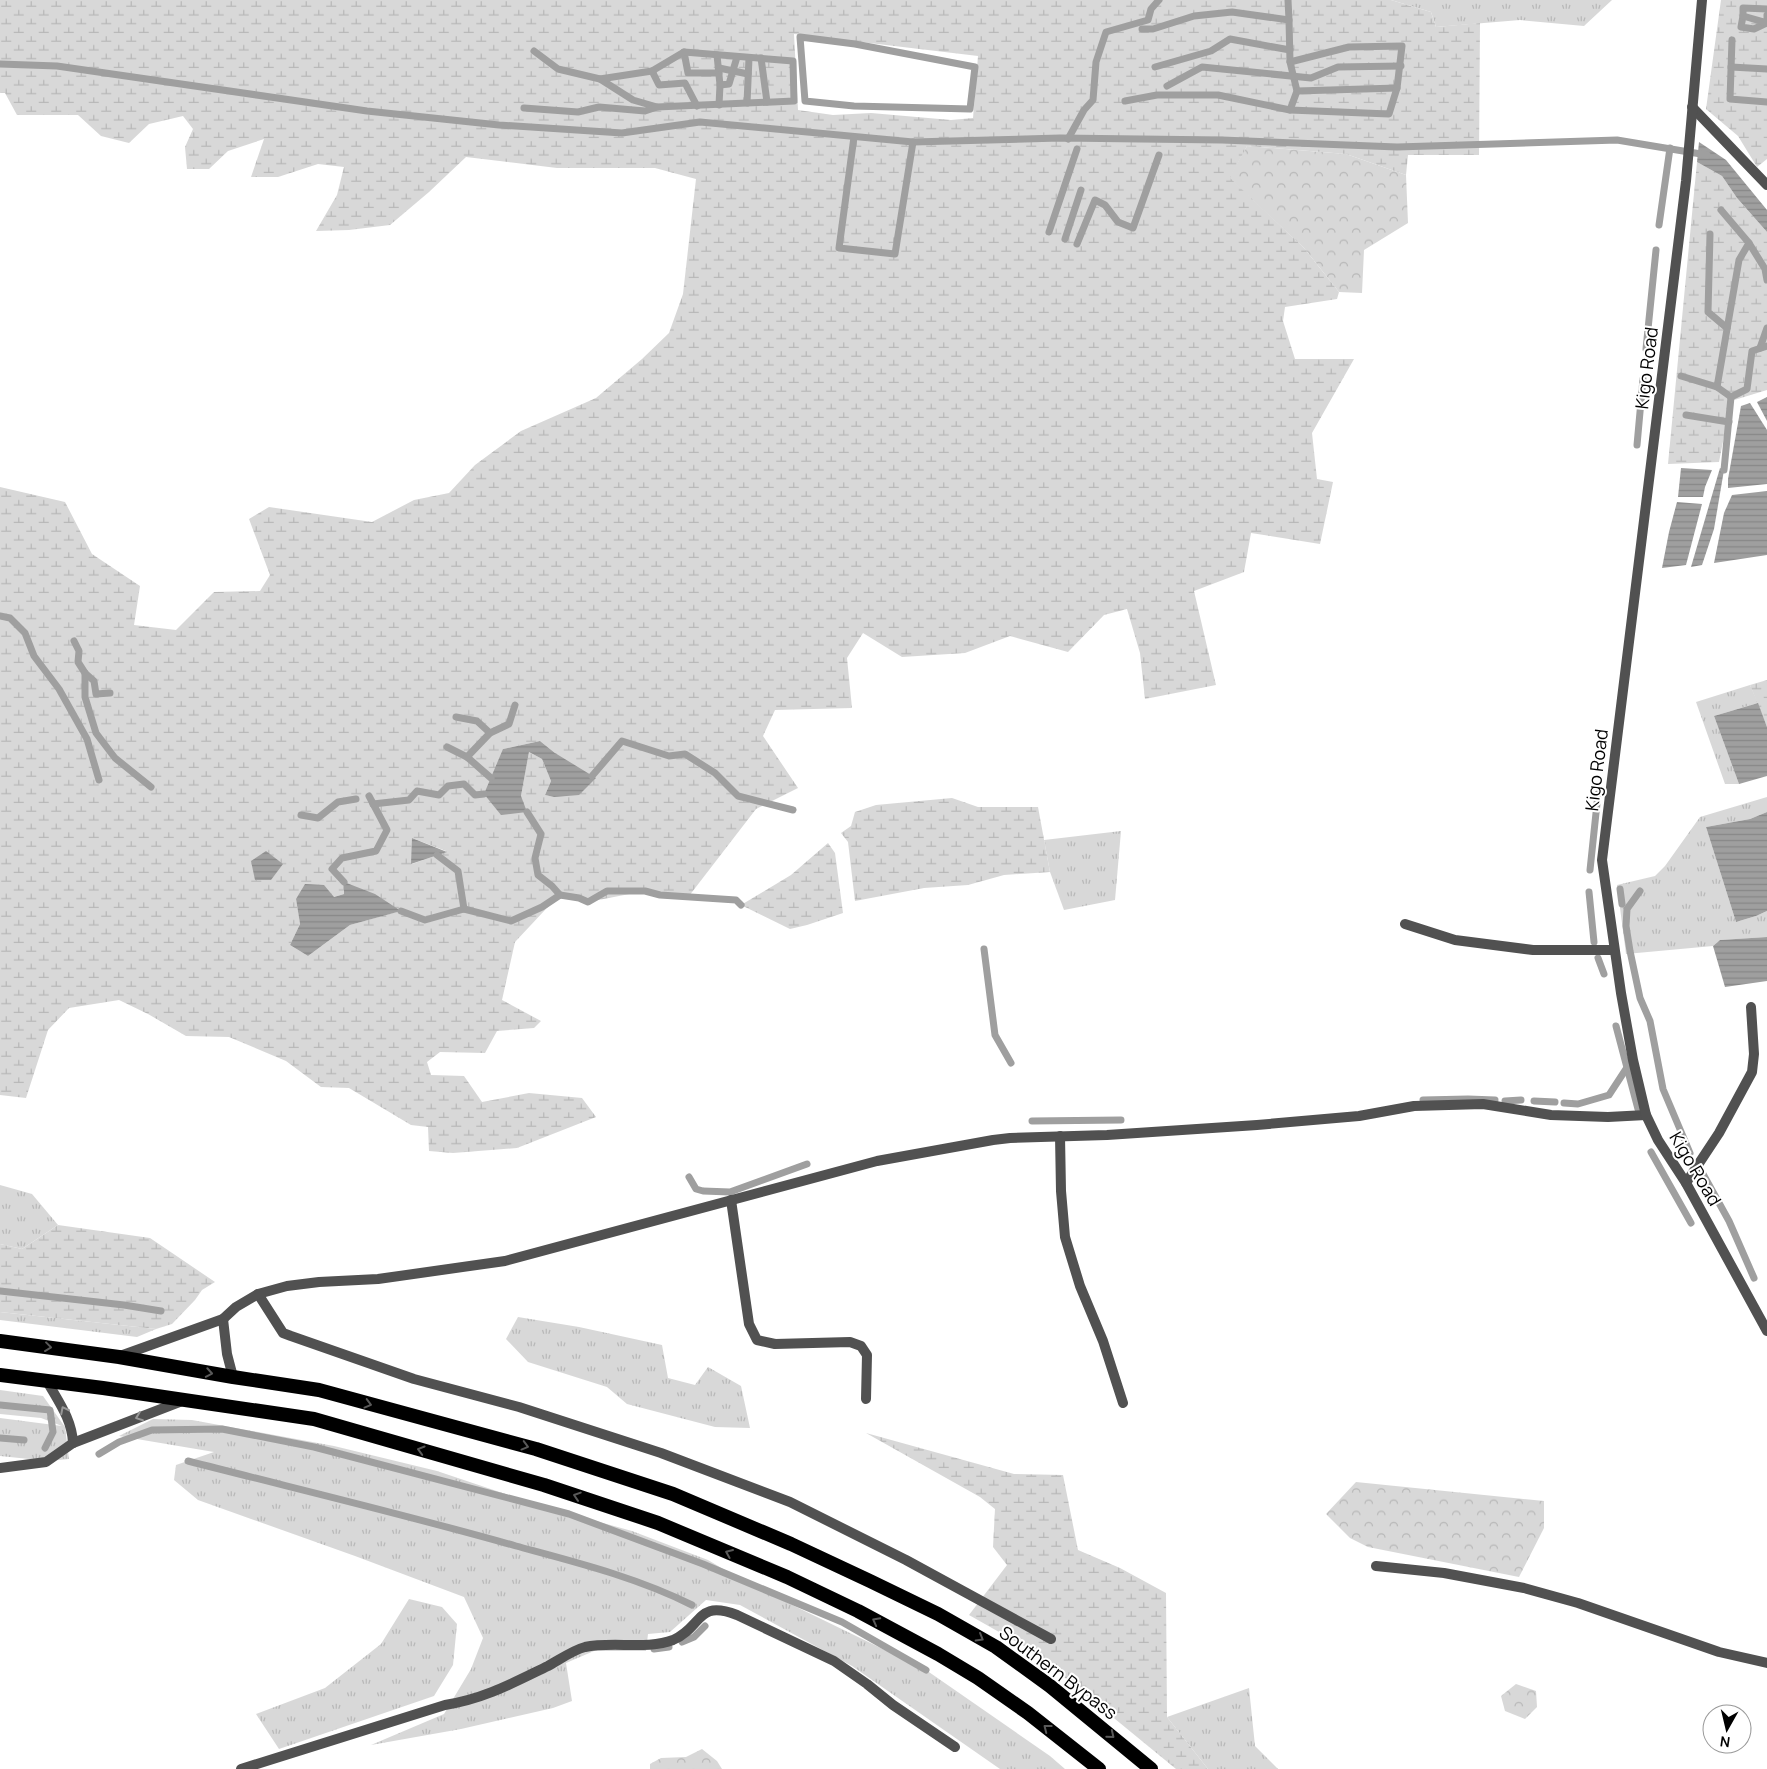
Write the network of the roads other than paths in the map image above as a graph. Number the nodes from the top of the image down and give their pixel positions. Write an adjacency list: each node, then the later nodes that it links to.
1 (1702, 0): 2 (street)
2 (1692, 107): 3 (street); 5 (street, Kigo Road)
3 (1767, 185)
4 (1405, 924): 5 (street)
5 (1614, 950): 7 (street, Kigo Road)
6 (1751, 1007): 9 (street)
7 (1646, 1115): 8 (street); 9 (street, Kigo Road)
8 (1060, 1136): 10 (street); 21 (street)
9 (1686, 1183): 13 (street, Kigo Road)
10 (731, 1200): 11 (street); 19 (street)
11 (258, 1294): 12 (street); 25 (street)
12 (223, 1319): 15 (street); 17 (street)
13 (1767, 1331)
14 (0, 1341): 15 (highway, Southern Bypass, one-way to 15)
15 (119, 1356): 17 (highway, Southern Bypass, one-way to 17)
16 (0, 1375): 18 (highway)
17 (233, 1377): 30 (highway, Southern Bypass, one-way to 30)
18 (47, 1381): 20 (highway); 22 (street, one-way to 18)
19 (866, 1399)
20 (184, 1400): 22 (street, one-way to 22); 29 (highway, one-way to 20)
21 (1123, 1403)
22 (73, 1443): 23 (street)
23 (0, 1468)
24 (1376, 1566): 26 (street)
25 (1051, 1639)
26 (1767, 1663)
27 (955, 1747): 28 (street)
28 (241, 1769)
29 (1099, 1769)
30 (1151, 1769)

